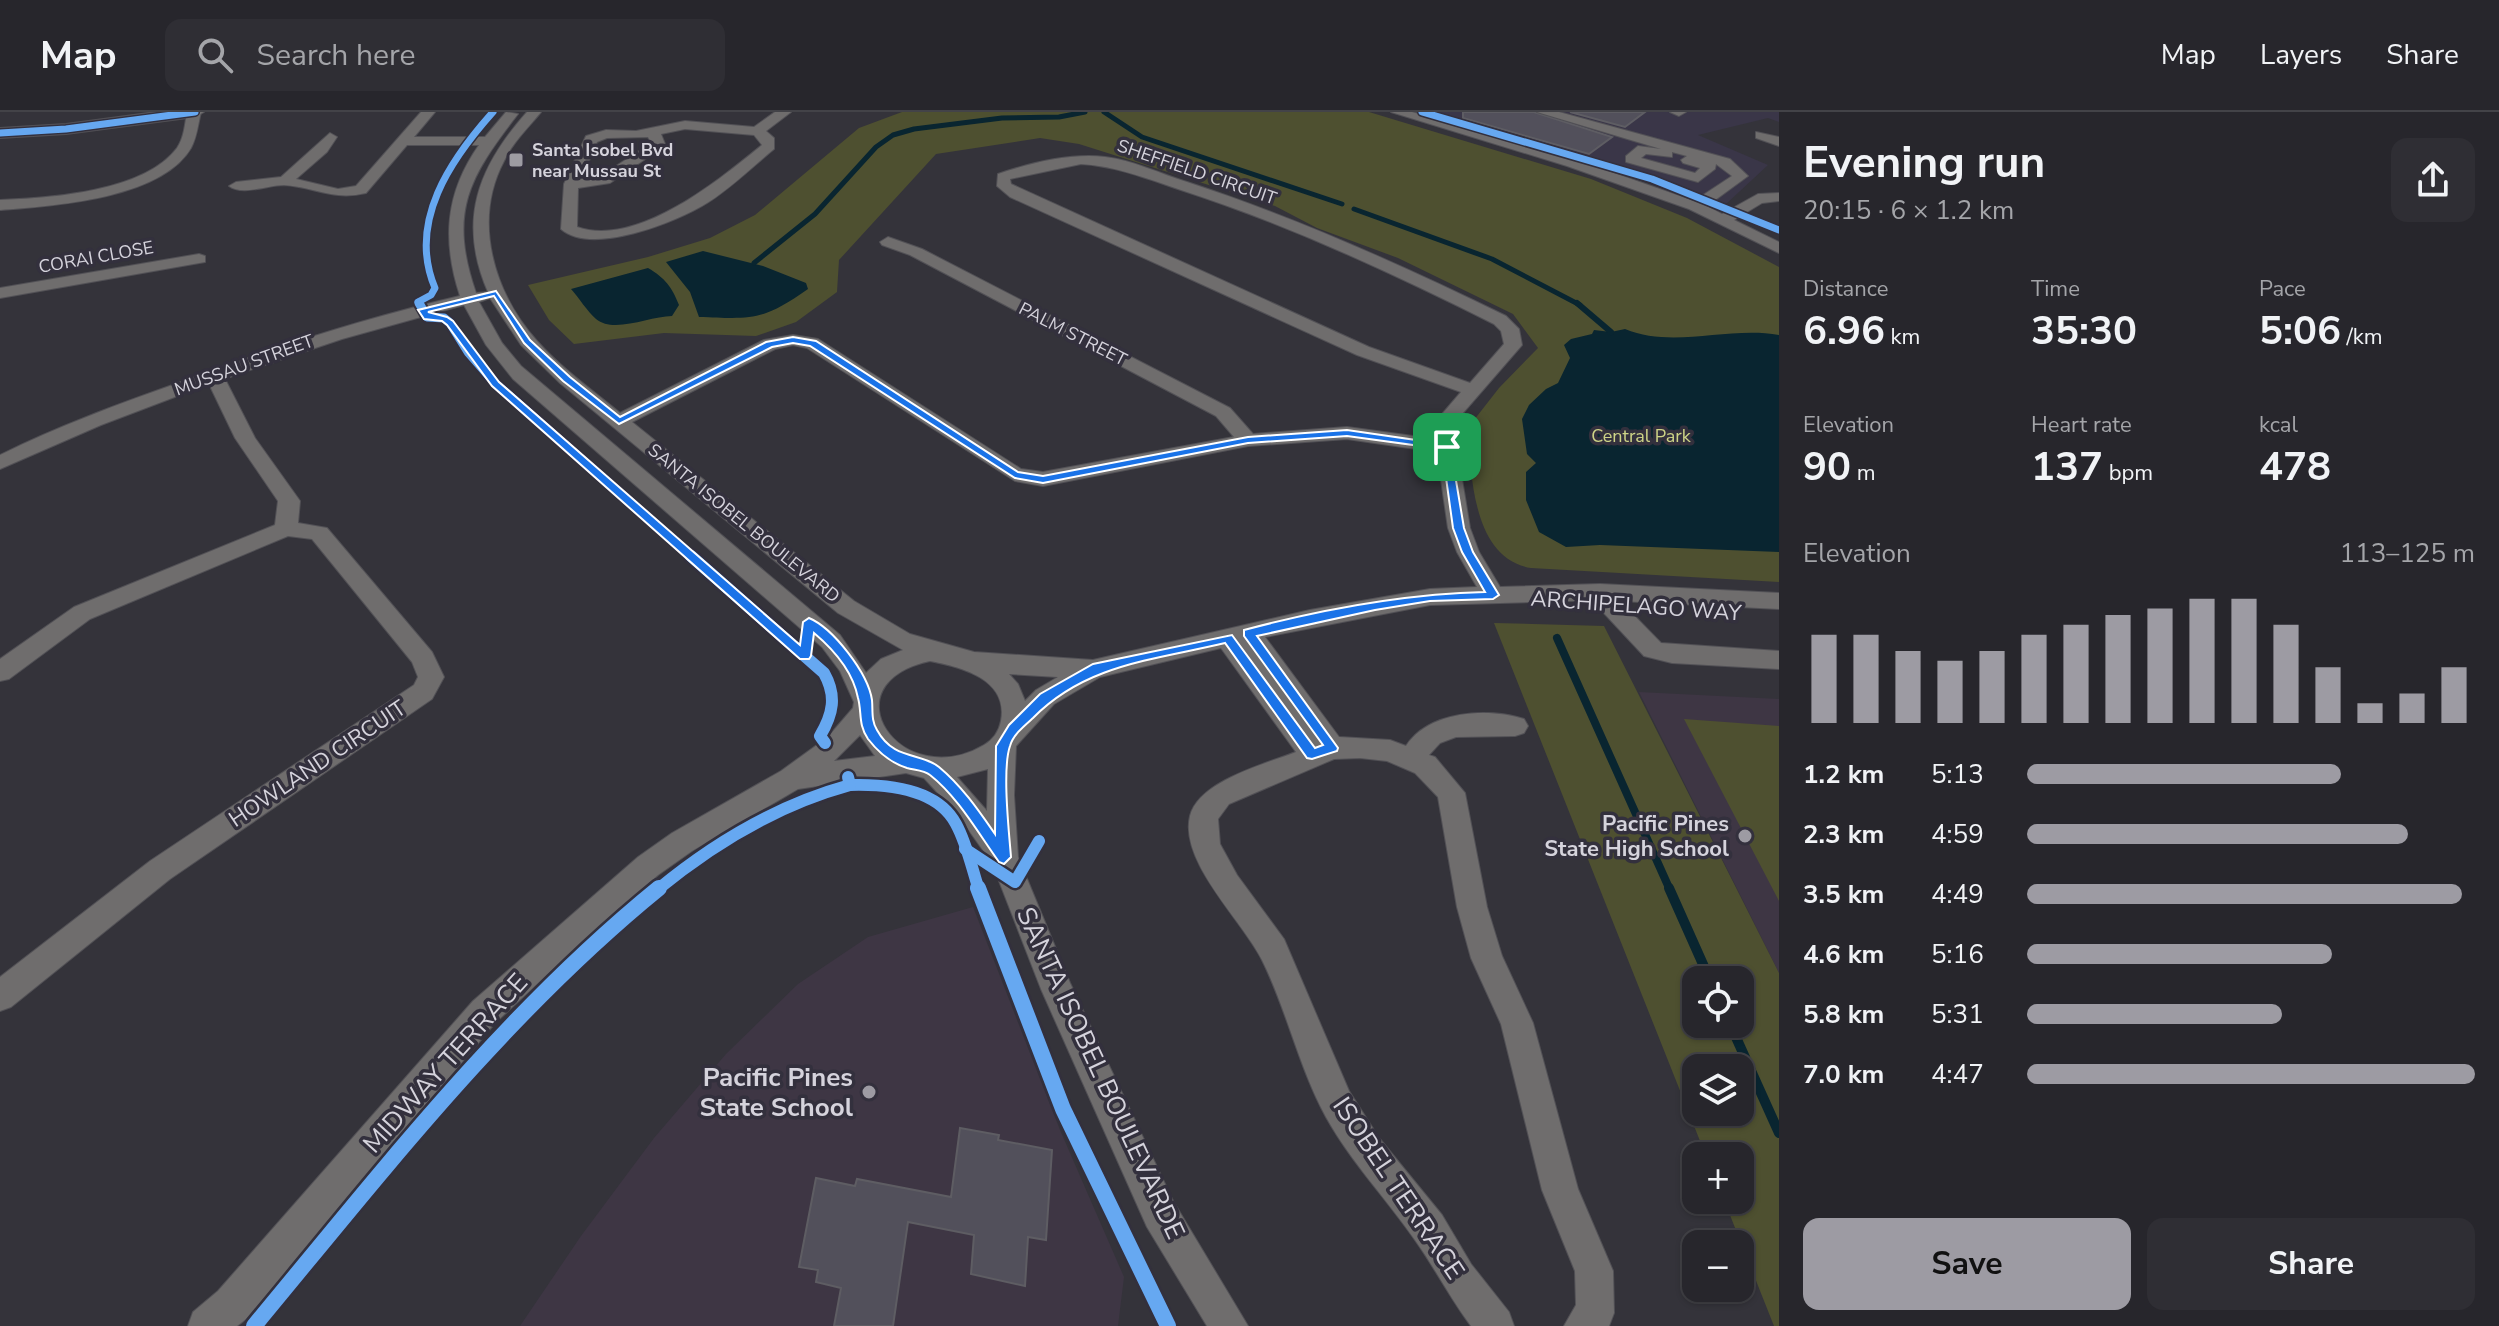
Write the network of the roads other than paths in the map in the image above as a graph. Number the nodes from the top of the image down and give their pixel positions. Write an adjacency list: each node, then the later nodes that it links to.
1 (195, 112): 10 (main road); 20 (street)
2 (428, 112): 13 (street)
3 (513, 112): 14 (street, SANTA ISOBEL BOULEVARD)
4 (534, 112): 27 (street, SANTA ISOBEL BOULEVARD)
5 (784, 112): 8 (street)
6 (1398, 112): 21 (street)
7 (1544, 112): 21 (street)
8 (757, 131): 9 (street); 17 (street)
9 (653, 132): 17 (street); 17 (street)
10 (0, 133)
11 (1761, 135): 15 (street)
12 (330, 137): 16 (street)
13 (404, 141): 14 (street); 16 (street)
14 (488, 141): 28 (street, SANTA ISOBEL BOULEVARD)
15 (1779, 142)
16 (285, 181): 18 (street)
17 (571, 184)
18 (236, 186)
19 (1779, 197): 22 (street)
20 (0, 205)
21 (1694, 206): 22 (street)
22 (1723, 219): 24 (street)
23 (888, 242): 32 (street, PALM STREET)
24 (1779, 248)
25 (199, 259): 26 (street, CORAI CLOSE)
26 (0, 293)
27 (496, 293): 28 (street, MUSSAU STREET); 31 (street, SANTA ISOBEL BOULEVARD)
28 (470, 299): 29 (street, MUSSAU STREET); 47 (street, SANTA ISOBEL BOULEVARD)
29 (214, 376): 34 (street, MUSSAU STREET); 35 (street)
30 (1472, 390): 30 (street, SHEFFIELD CIRCUIT); 33 (street, SHEFFIELD CIRCUIT)
31 (619, 421): 32 (street); 42 (street, SANTA ISOBEL BOULEVARD)
32 (1248, 440): 33 (street)
33 (1447, 447): 36 (street, SHEFFIELD CIRCUIT)
34 (0, 463)
35 (286, 529): 45 (street); 55 (street, HOWLAND CIRCUIT)
36 (1493, 595): 37 (street, ARCHIPELAGO WAY); 38 (street, ARCHIPELAGO WAY); 40 (street, ARCHIPELAGO WAY)
37 (1779, 601)
38 (1610, 605): 39 (street, ARCHIPELAGO WAY); 41 (street)
39 (1779, 613)
40 (1238, 636): 44 (street, ARCHIPELAGO WAY); 50 (street)
41 (1653, 650): 43 (street); 46 (street)
42 (966, 657): 44 (street, ARCHIPELAGO WAY); 47 (street); 49 (street)
43 (1779, 660)
44 (1093, 669): 49 (street, ARCHIPELAGO WAY)
45 (0, 672)
46 (1779, 675)
47 (865, 706): 52 (street); 53 (street, MIDWAY TERRACE)
48 (1515, 726): 51 (street)
49 (1008, 737): 52 (street); 54 (street, SANTA ISOBEL BOULEVARDE)
50 (1322, 751): 51 (street, ISOBEL TERRACE); 58 (street, ISOBEL TERRACE)
51 (1412, 759): 59 (street, ISOBEL TERRACE)
52 (920, 766): 53 (street, MIDWAY TERRACE); 54 (street, SANTA ISOBEL BOULEVARDE)
53 (791, 779): 56 (street, MIDWAY TERRACE)
54 (1004, 857): 57 (street, SANTA ISOBEL BOULEVARDE)
55 (0, 996)
56 (207, 1326)
57 (1229, 1326)
58 (1495, 1326)
59 (1583, 1326)

